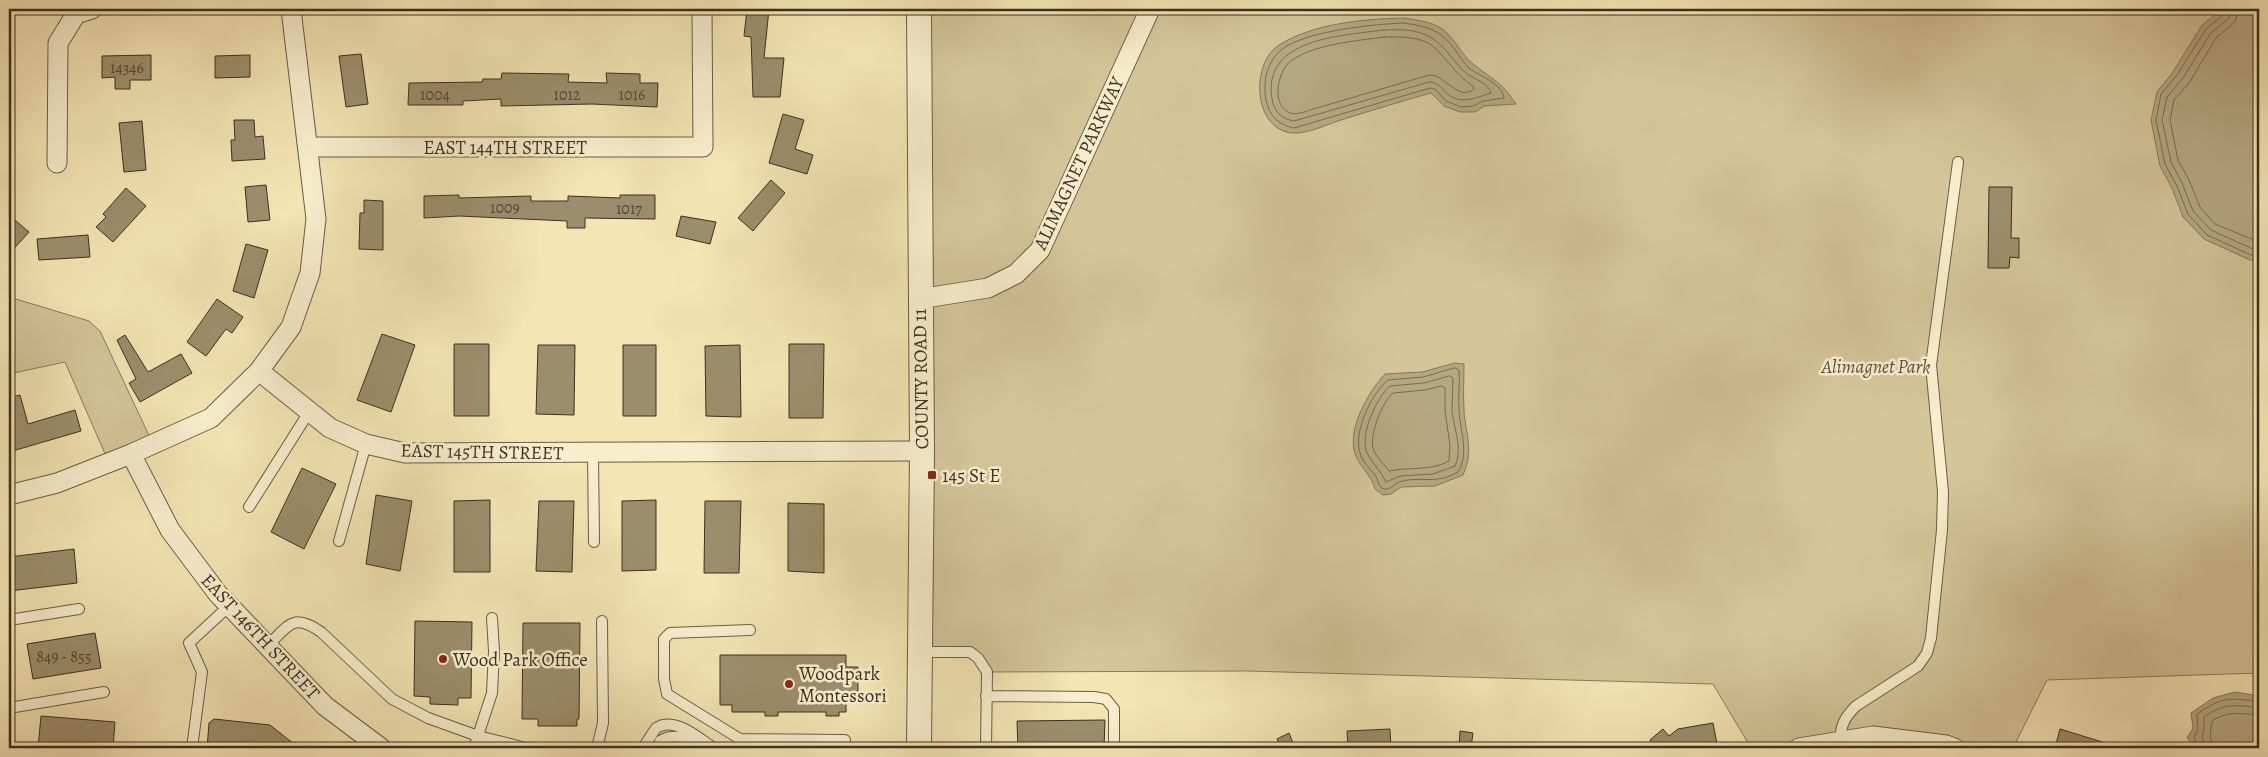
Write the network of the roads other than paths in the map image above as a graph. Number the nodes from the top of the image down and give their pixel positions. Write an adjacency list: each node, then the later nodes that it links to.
1 (92, 9): 8 (street)
2 (291, 9): 6 (street)
3 (702, 9): 6 (street, EAST 144TH STREET)
4 (919, 9): 9 (street, COUNTY ROAD 11)
5 (1150, 9): 9 (street, ALIMAGNET PARKWAY)
6 (308, 147): 10 (street)
7 (1958, 162): 33 (lane)
8 (57, 163)
9 (919, 300): 13 (street, COUNTY ROAD 11)
10 (259, 371): 11 (street, EAST 145TH STREET); 15 (street)
11 (309, 412): 12 (street, EAST 145TH STREET); 17 (lane)
12 (366, 444): 14 (street, EAST 145TH STREET); 18 (lane)
13 (922, 451): 14 (street, EAST 145TH STREET); 27 (street, COUNTY ROAD 11)
14 (594, 452): 19 (lane)
15 (131, 454): 16 (street); 20 (street, EAST 146TH STREET)
16 (9, 495)
17 (249, 507)
18 (339, 541)
19 (594, 542)
20 (228, 606): 26 (street, EAST 146TH STREET); 36 (lane)
21 (79, 609): 23 (lane)
22 (492, 618): 31 (lane)
23 (9, 620)
24 (602, 621): 40 (lane)
25 (750, 630): 34 (lane)
26 (267, 646): 31 (lane); 37 (street, EAST 146TH STREET)
27 (921, 652): 29 (lane); 43 (street, COUNTY ROAD 11)
28 (104, 692): 30 (lane)
29 (986, 696): 44 (lane); 45 (lane)
30 (9, 708)
31 (478, 736): 38 (lane); 39 (lane)
32 (845, 740): 34 (lane)
33 (1840, 741): 46 (street); 47 (street)
34 (738, 744)
35 (710, 746): 41 (lane); 42 (lane)
36 (192, 748)
37 (381, 748)
38 (474, 748)
39 (526, 748)
40 (597, 748)
41 (643, 748)
42 (658, 748)
43 (919, 748)
44 (986, 748)
45 (1114, 748)
46 (1799, 748)
47 (1954, 748)

